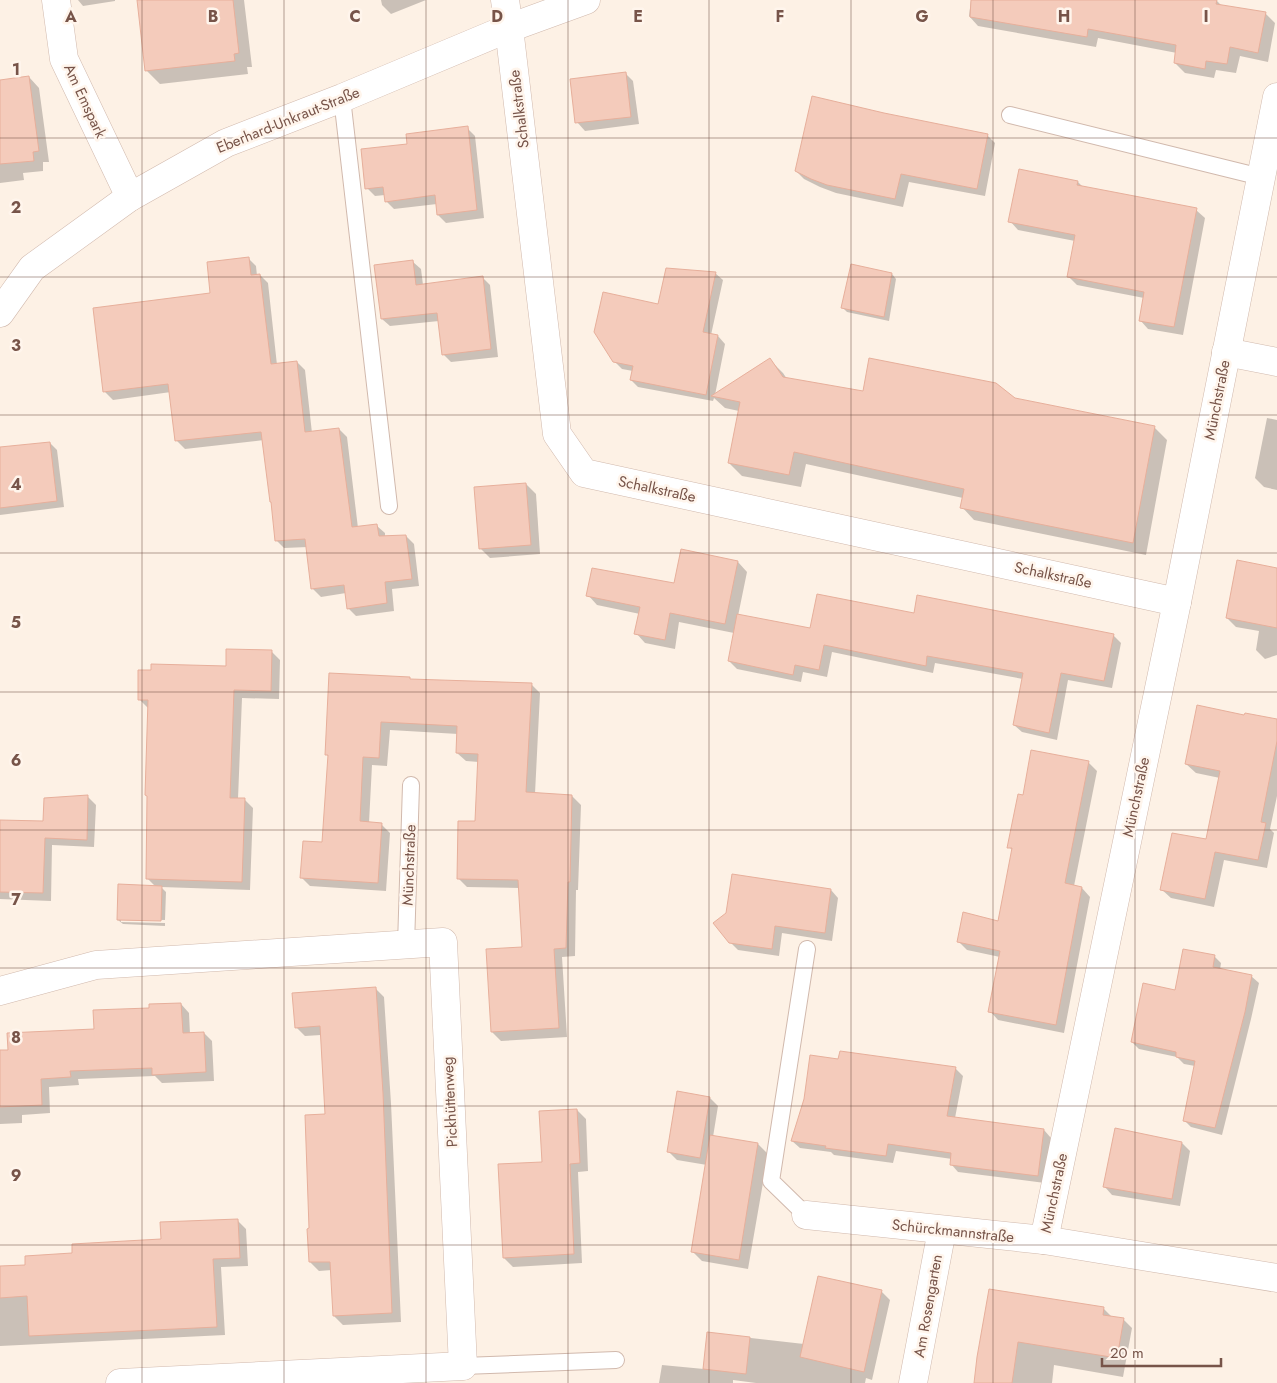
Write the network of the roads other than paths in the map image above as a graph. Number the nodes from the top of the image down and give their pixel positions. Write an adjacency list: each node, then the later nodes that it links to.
1 (56, 0): 9 (street, Am Emspark)
2 (505, 0): 4 (street, Schalkstraße)
3 (586, 0): 4 (street, Eberhard-Unkraut-Straße)
4 (509, 28): 6 (street, Eberhard-Unkraut-Straße); 14 (street, Schalkstraße)
5 (1277, 97): 8 (street, Münchstraße)
6 (342, 98): 9 (street, Eberhard-Unkraut-Straße); 13 (lane)
7 (1010, 115): 8 (lane)
8 (1261, 177): 11 (street, Münchstraße)
9 (130, 197): 10 (street, Eberhard-Unkraut-Straße)
10 (0, 313)
11 (1226, 352): 12 (street, Münchstraße); 14 (street, Münchstraße)
12 (1277, 362)
13 (389, 506)
14 (1177, 602): 21 (street, Münchstraße)
15 (411, 786): 16 (lane, Münchstraße)
16 (406, 945): 18 (street, Pickhüttenweg); 24 (street, Pickhüttenweg)
17 (807, 949): 19 (lane)
18 (0, 991)
19 (806, 1215): 20 (street, Schürckmannstraße)
20 (942, 1230): 21 (street, Schürckmannstraße); 26 (street, Am Rosengarten)
21 (1044, 1240): 22 (street, Schürckmannstraße)
22 (1277, 1278)
23 (616, 1360): 24 (lane)
24 (463, 1366): 25 (street)
25 (120, 1383)
26 (913, 1383)

